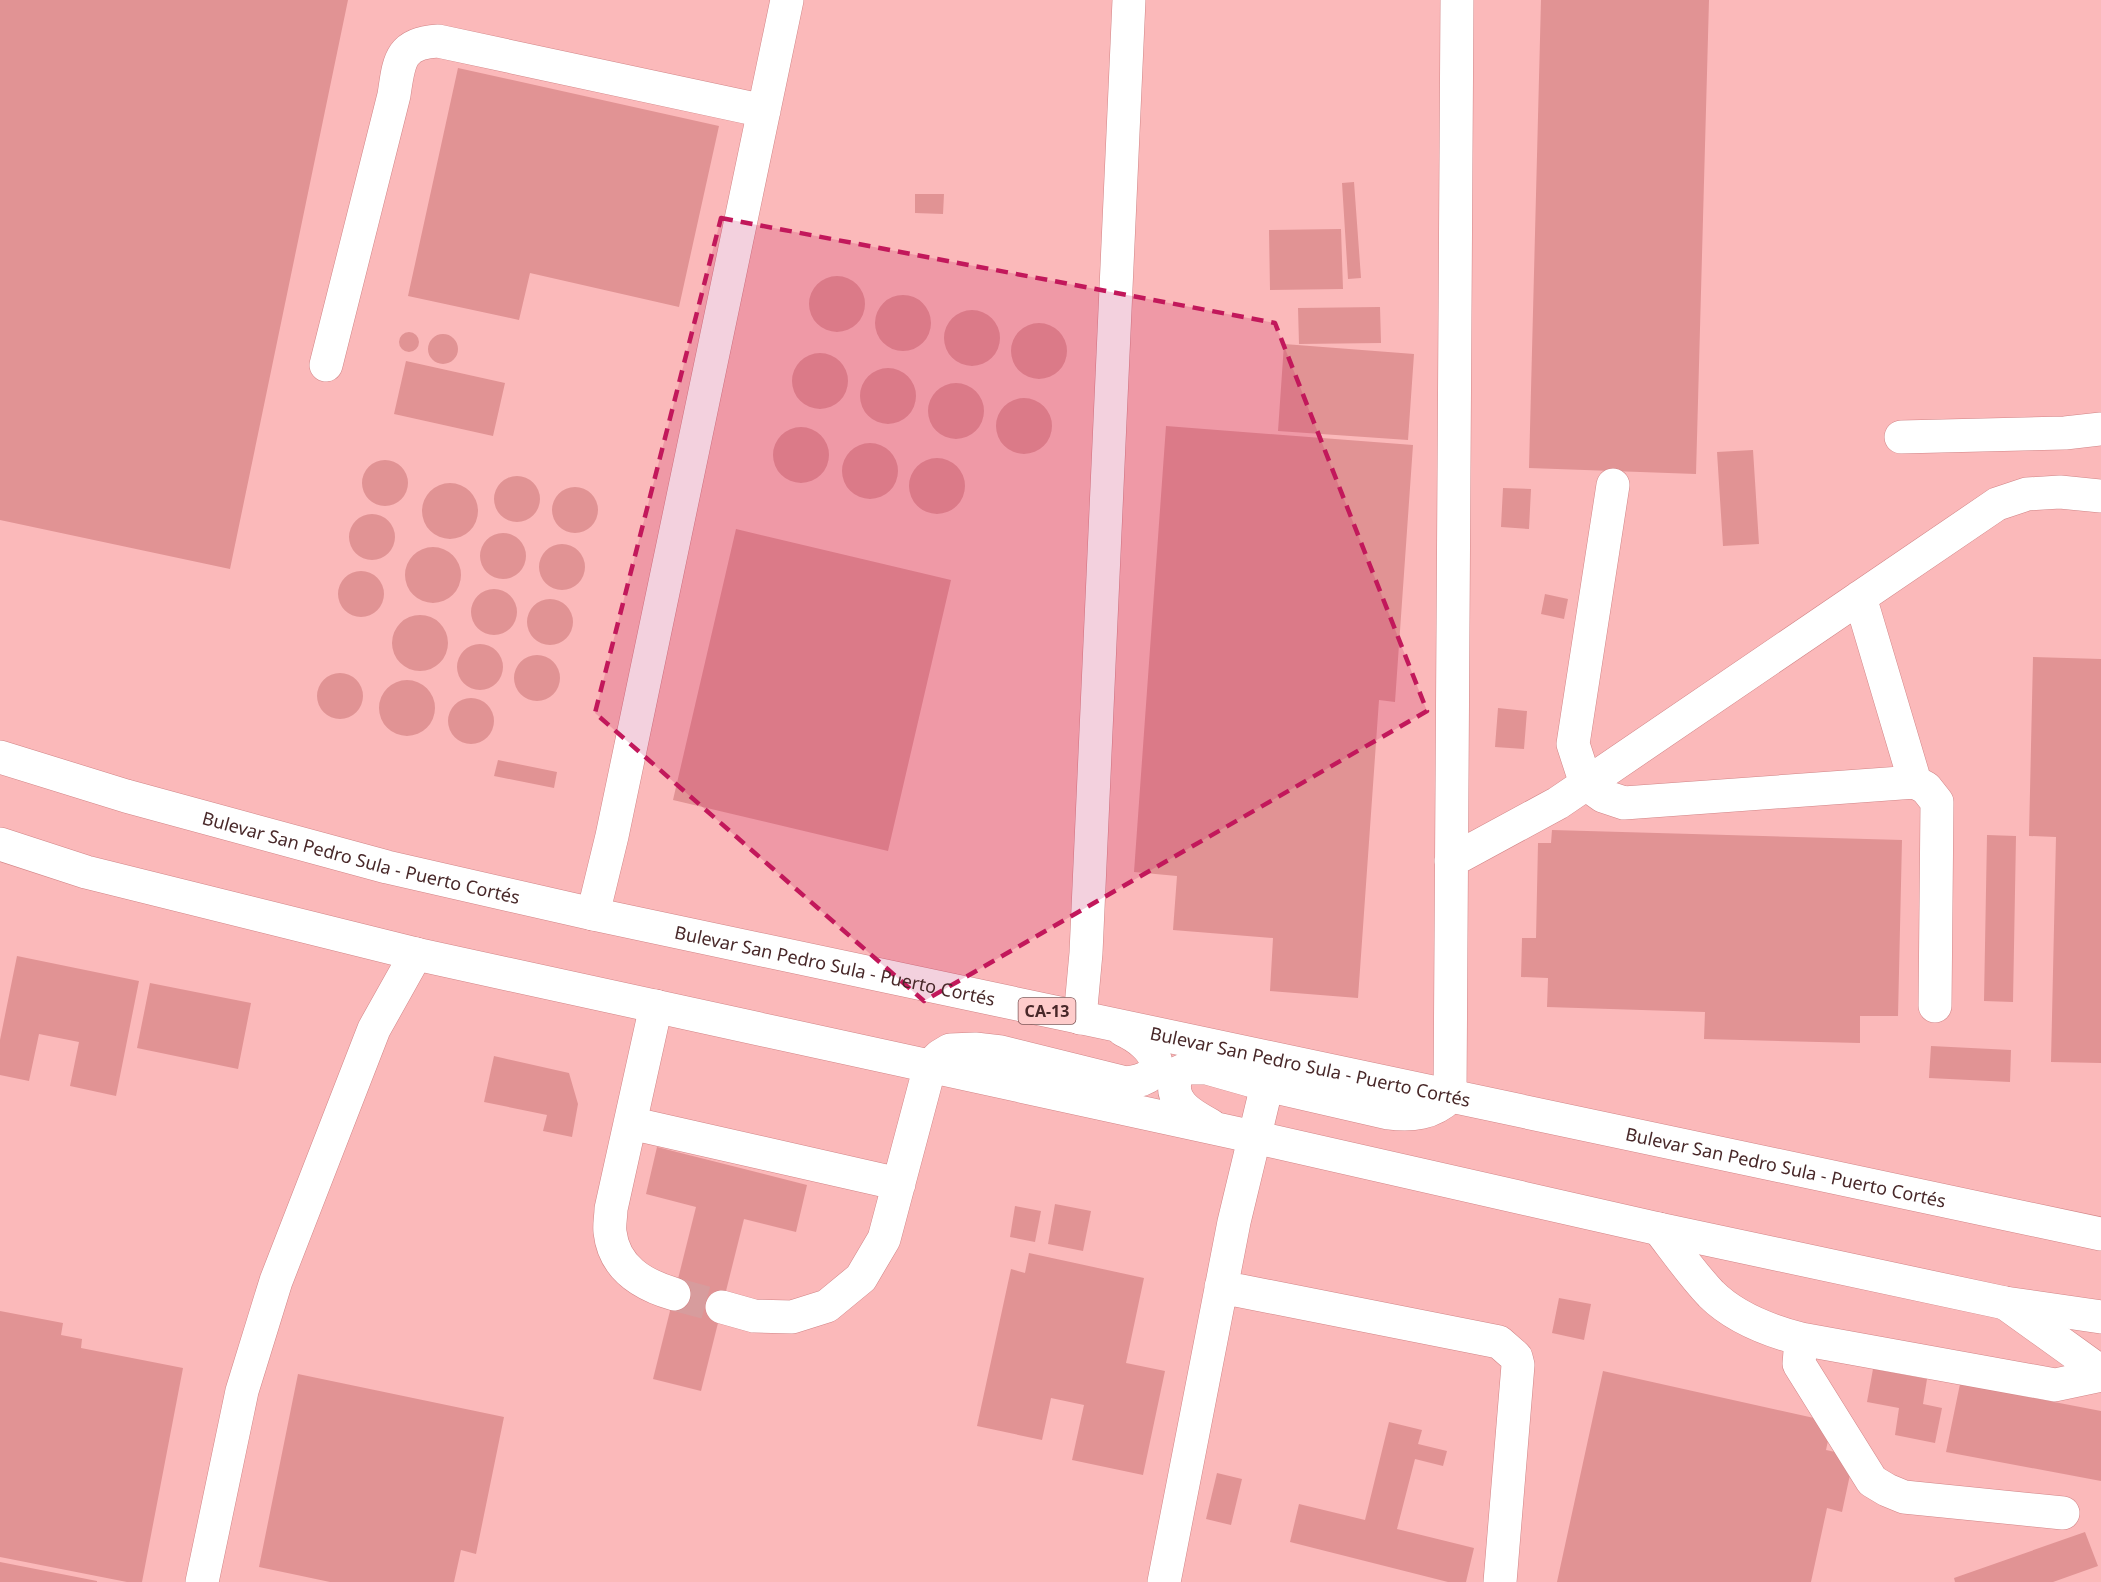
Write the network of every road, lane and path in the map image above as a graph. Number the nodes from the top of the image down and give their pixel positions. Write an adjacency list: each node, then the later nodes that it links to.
1 (787, 0): 4 (main road)
2 (1129, 0): 20 (main road)
3 (1458, 0): 15 (main road)
4 (764, 111): 5 (main road); 16 (main road)
5 (326, 365)
6 (2101, 429): 7 (main road)
7 (1901, 437)
8 (1613, 484): 13 (main road)
9 (2101, 496): 10 (main road)
10 (1860, 597): 12 (main road); 13 (main road)
11 (0, 757): 16 (main road, Bulevar San Pedro Sula - Puerto Cortés / CA-13)
12 (1916, 782): 13 (main road); 19 (main road)
13 (1586, 784): 15 (main road)
14 (0, 844): 17 (main road)
15 (1451, 861): 23 (main road)
16 (593, 914): 20 (main road, Bulevar San Pedro Sula - Puerto Cortés / CA-13)
17 (416, 954): 18 (main road); 38 (main road)
18 (656, 1006): 21 (main road); 24 (main road)
19 (1935, 1006)
20 (1094, 1021): 21 (main road); 23 (main road, Bulevar San Pedro Sula - Puerto Cortés / CA-13)
21 (930, 1066): 25 (main road); 27 (main road)
22 (1267, 1085): 23 (main road); 25 (main road); 26 (main road)
23 (1450, 1097): 29 (main road, Bulevar San Pedro Sula - Puerto Cortés / CA-13)
24 (630, 1123): 27 (main road); 31 (main road)
25 (1220, 1130): 26 (main road)
26 (1254, 1137): 28 (main road); 30 (main road)
27 (899, 1184): 33 (main road)
28 (1659, 1229): 32 (main road); 35 (main road)
29 (2101, 1234)
30 (1221, 1287): 39 (main road); 40 (main road)
31 (674, 1294)
32 (2005, 1303): 34 (main road); 36 (main road)
33 (722, 1307)
34 (2101, 1317)
35 (1801, 1339): 36 (main road); 37 (main road)
36 (2101, 1374)
37 (2062, 1513)
38 (202, 1582)
39 (1164, 1582)
40 (1500, 1582)

